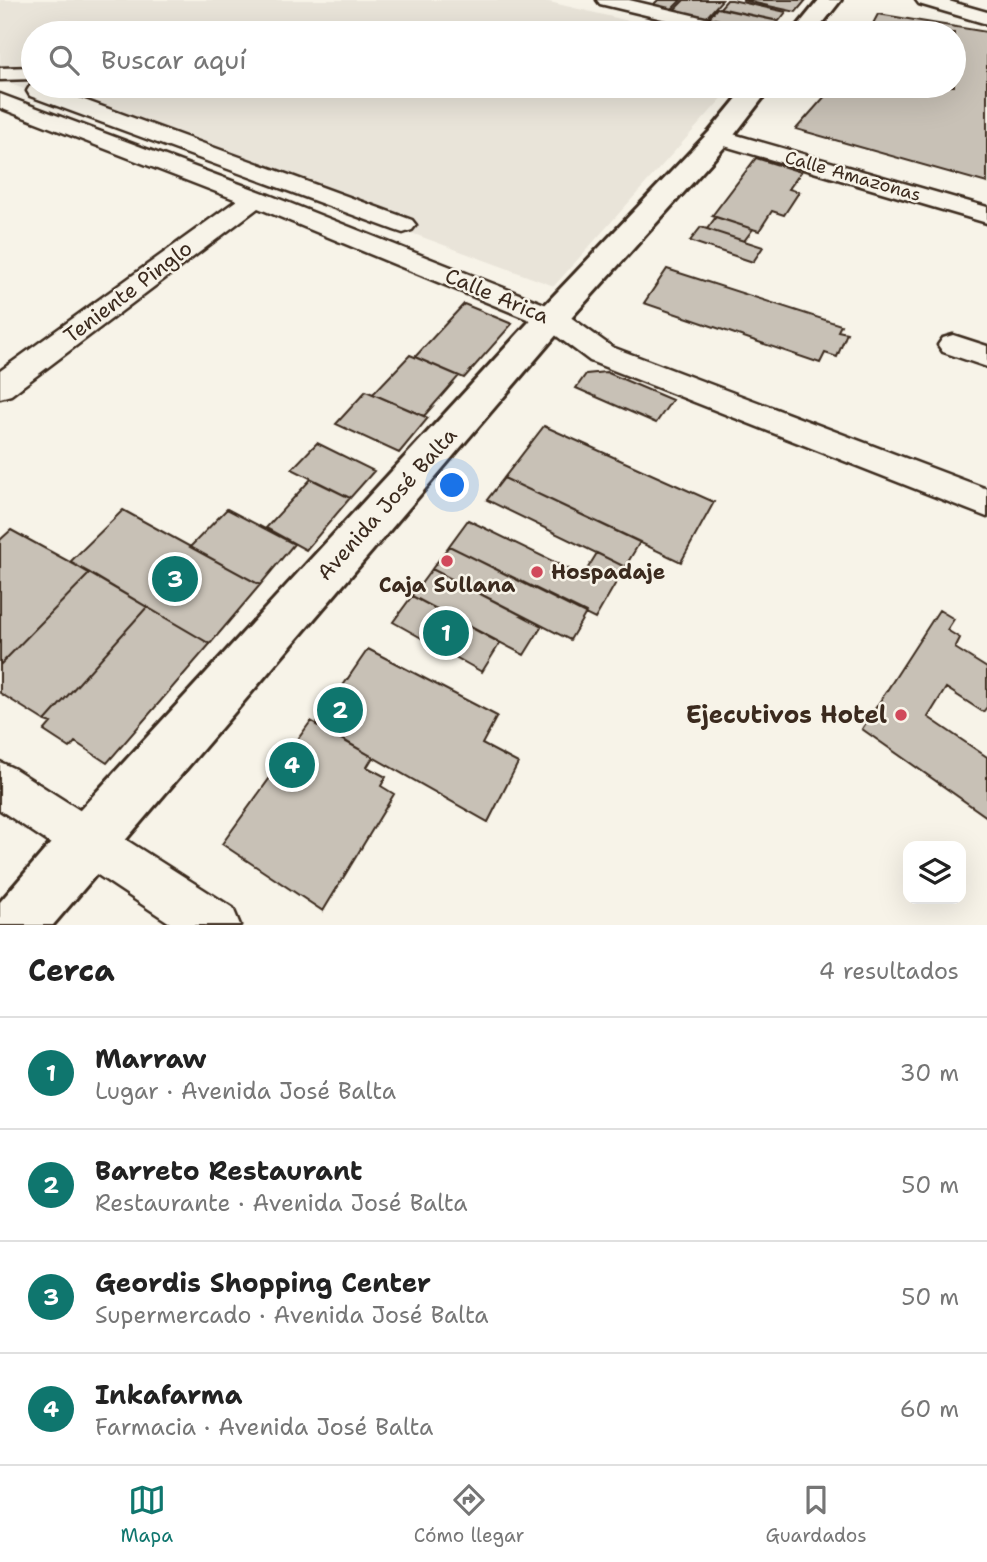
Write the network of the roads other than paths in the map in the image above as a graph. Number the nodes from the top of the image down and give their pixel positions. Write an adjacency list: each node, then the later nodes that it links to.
1 (606, 0): 5 (street)
2 (830, 0): 6 (main road)
3 (925, 0): 4 (street)
4 (987, 18)
5 (694, 21)
6 (813, 21)
7 (21, 74): 8 (street)
8 (0, 76): 9 (street)
9 (21, 84)
10 (60, 98): 19 (street)
11 (113, 98): 19 (street)
12 (750, 98): 16 (main road, Avenida José Balta)
13 (0, 100): 14 (street, Calle Arica)
14 (25, 110): 15 (street); 17 (street, Calle Arica)
15 (0, 124)
16 (719, 137): 18 (street, Calle Amazonas); 21 (main road, Avenida José Balta)
17 (255, 198): 20 (street, Calle Arica); 24 (street, Teniente Pinglo)
18 (987, 215)
19 (403, 225): 20 (street)
20 (379, 247): 21 (street, Calle Arica)
21 (552, 318): 25 (street, Calle Arica); 27 (main road, Avenida José Balta)
22 (953, 345): 23 (street)
23 (987, 357)
24 (0, 387)
25 (987, 503)
26 (0, 783): 27 (street)
27 (88, 841): 28 (main road, Avenida José Balta); 29 (street)
28 (17, 925)
29 (216, 925)

